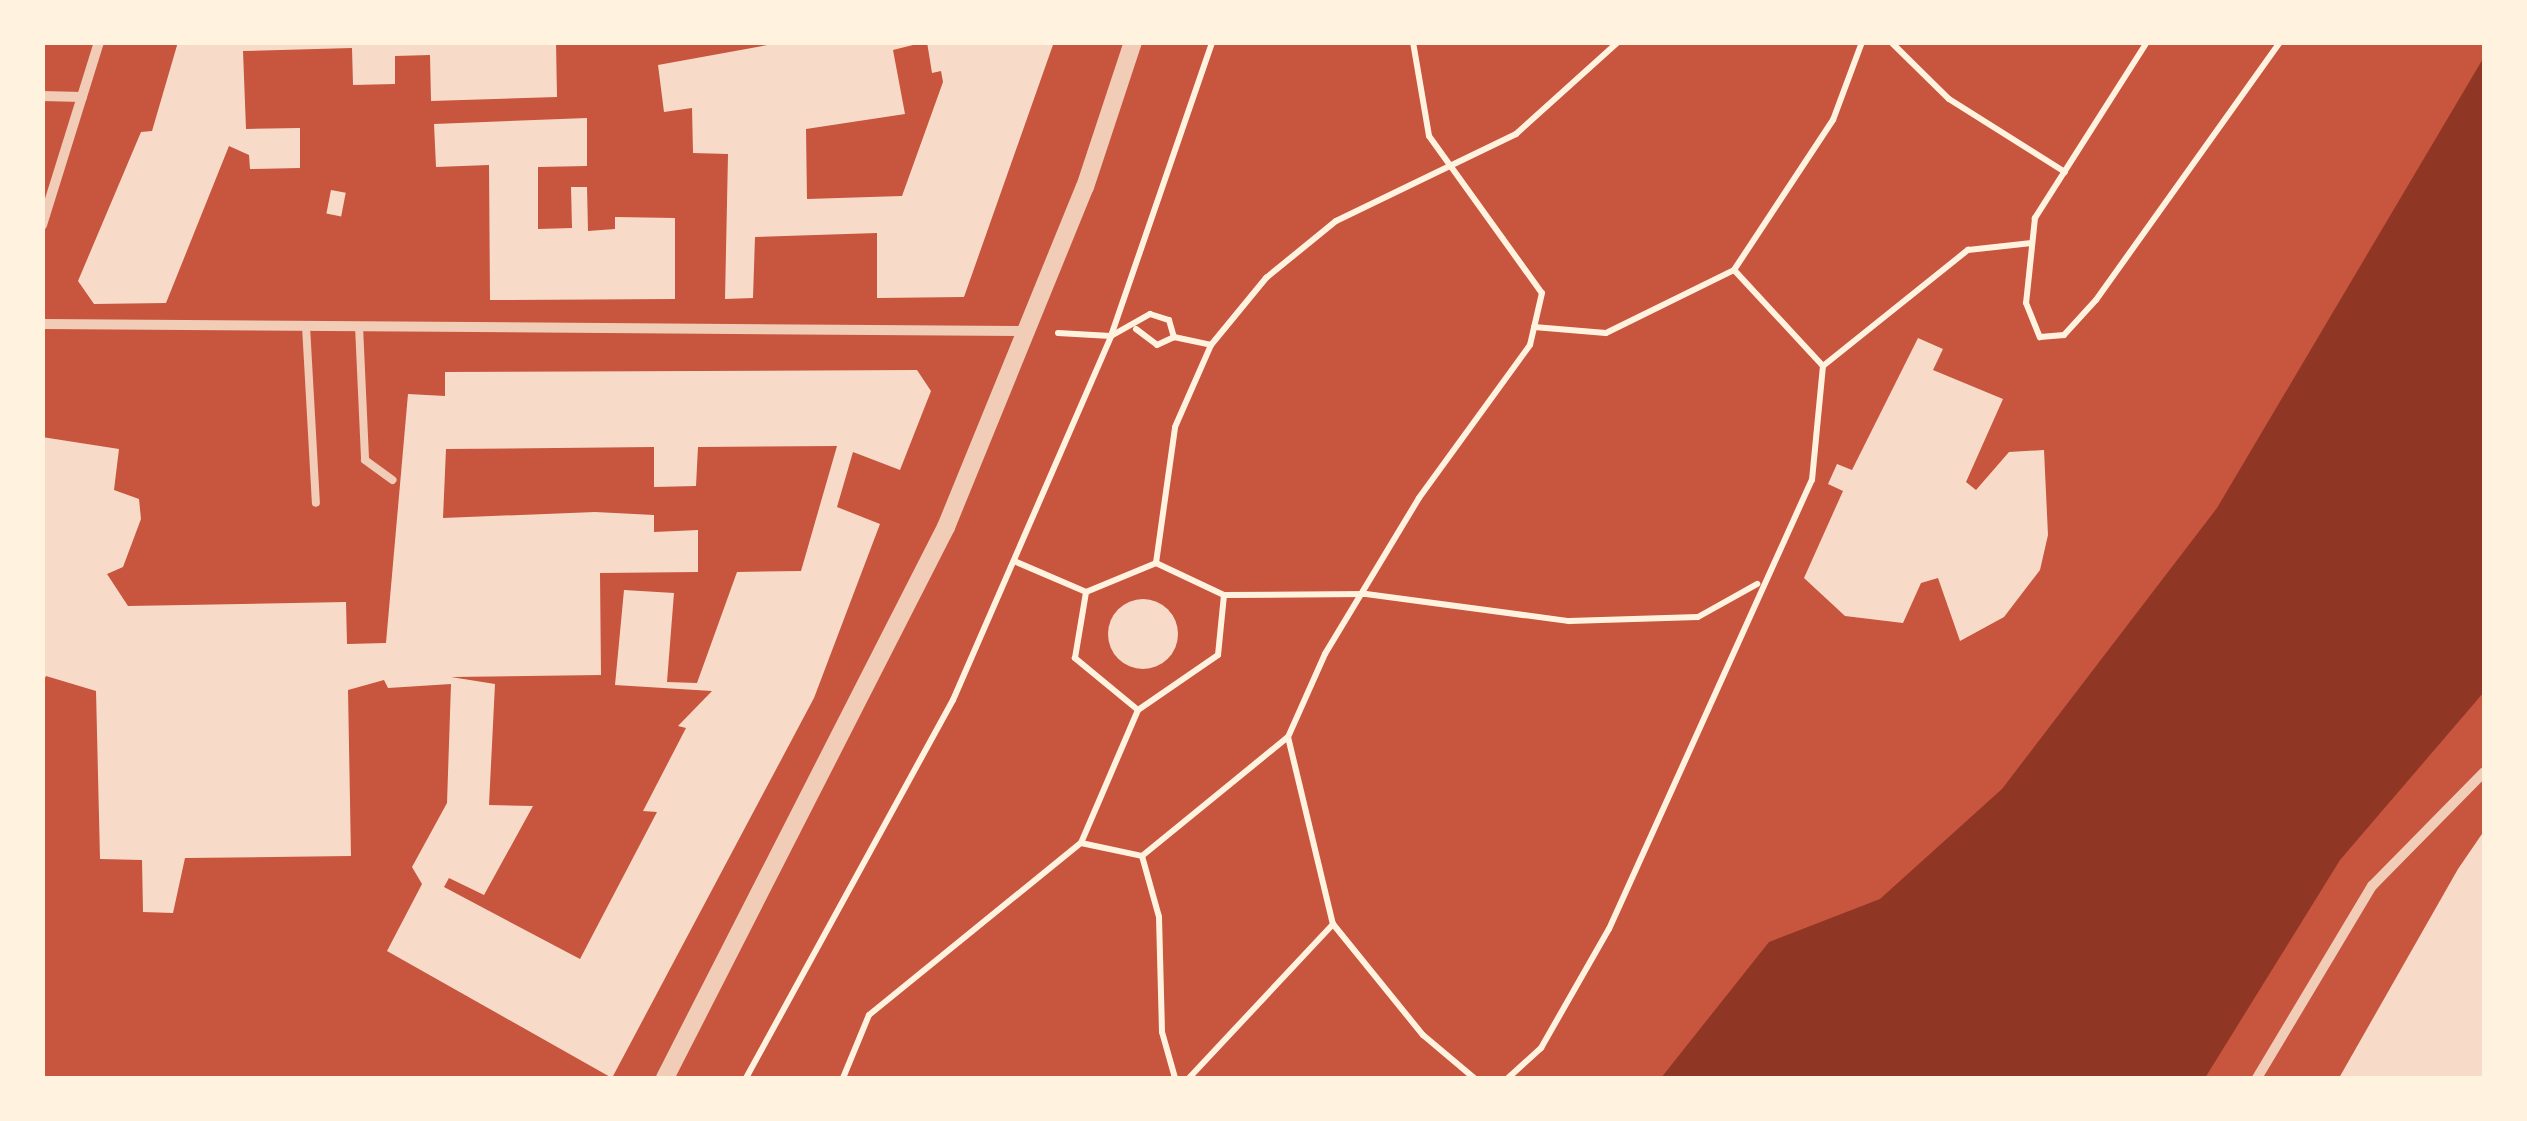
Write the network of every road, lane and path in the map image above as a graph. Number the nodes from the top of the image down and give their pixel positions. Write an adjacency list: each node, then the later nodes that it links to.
1 (99, 42): 11 (street)
2 (1133, 42): 22 (street)
3 (1212, 42): 23 (path)
4 (1413, 42): 12 (path)
5 (1618, 42): 12 (path)
6 (1862, 42): 16 (path)
7 (1891, 42): 13 (path)
8 (2147, 42): 13 (path)
9 (2280, 42): 15 (path)
10 (42, 96): 11 (street)
11 (82, 97): 14 (street)
12 (1454, 171): 20 (path); 25 (path)
13 (2064, 172): 15 (path)
14 (42, 225)
15 (2032, 243): 26 (path)
16 (1734, 270): 20 (path); 26 (path)
17 (42, 324): 18 (street)
18 (306, 326): 19 (street); 28 (lane)
19 (359, 326): 22 (street); 27 (lane)
20 (1534, 327): 33 (path)
21 (1136, 329): 23 (path); 24 (path); 24 (path)
22 (1027, 331): 23 (path); 41 (street)
23 (1111, 336): 29 (path)
24 (1174, 338): 25 (path)
25 (1211, 345): 30 (path)
26 (1823, 366): 31 (path)
27 (393, 480)
28 (316, 503)
29 (1014, 561): 32 (path); 42 (path)
30 (1156, 563): 32 (path); 34 (path)
31 (1759, 583): 33 (path); 47 (path)
32 (1086, 592): 35 (path)
33 (1366, 594): 34 (path); 36 (path)
34 (1224, 595): 35 (path)
35 (1138, 710): 38 (path)
36 (1288, 737): 39 (path); 40 (path)
37 (2484, 772): 48 (street)
38 (1081, 843): 39 (path); 43 (path)
39 (1142, 856): 44 (path)
40 (1333, 924): 45 (path); 46 (path)
41 (665, 1078)
42 (746, 1078)
43 (843, 1078)
44 (1174, 1078)
45 (1189, 1078)
46 (1474, 1078)
47 (1508, 1078)
48 (2256, 1078)

